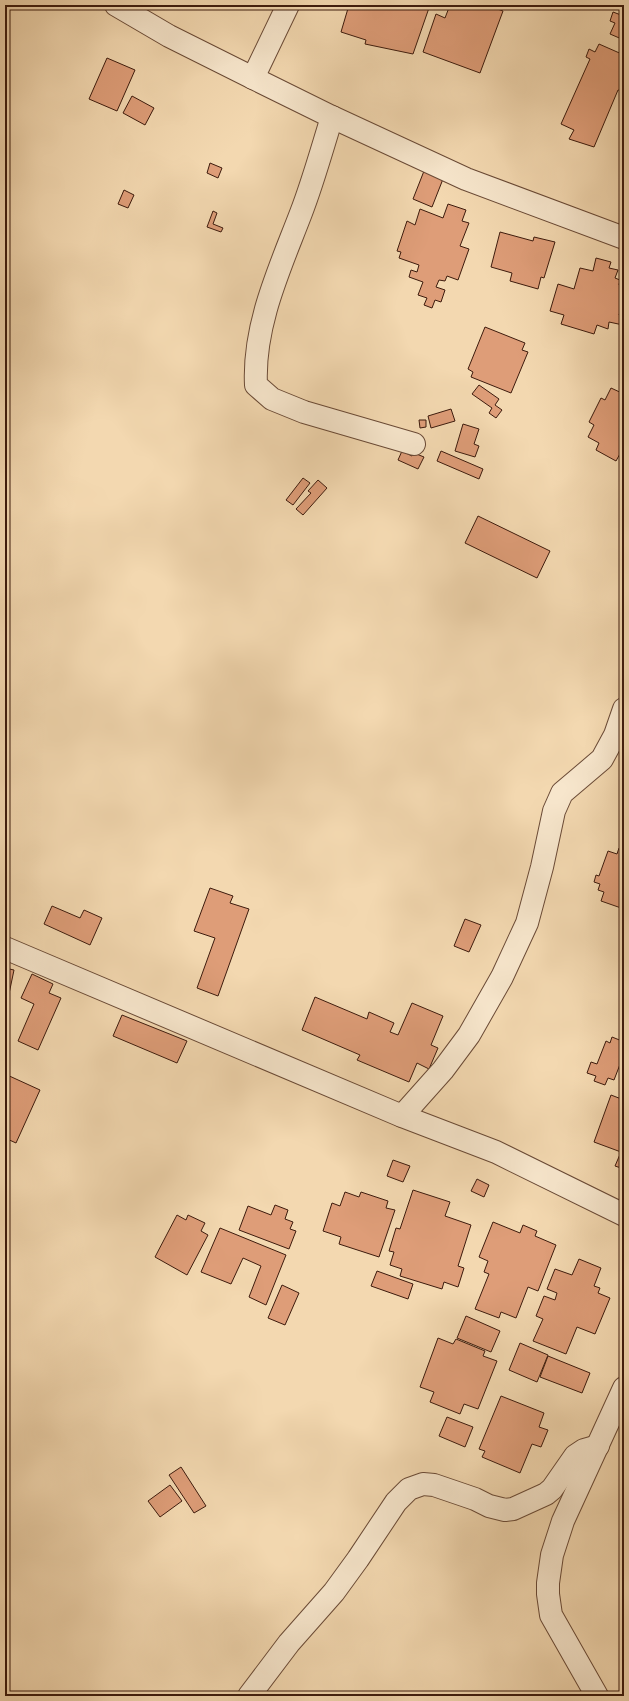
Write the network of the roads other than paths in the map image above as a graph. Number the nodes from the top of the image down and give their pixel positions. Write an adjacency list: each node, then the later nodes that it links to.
1 (116, 5): 3 (street)
2 (288, 5): 3 (street)
3 (253, 78): 4 (street)
4 (332, 118): 5 (street); 6 (street)
5 (624, 238)
6 (414, 444)
7 (624, 710): 9 (street)
8 (5, 948): 9 (street)
9 (402, 1116): 10 (street)
10 (624, 1216)
11 (624, 1388): 12 (street)
12 (598, 1446): 13 (street); 14 (street)
13 (249, 1696)
14 (597, 1696)

